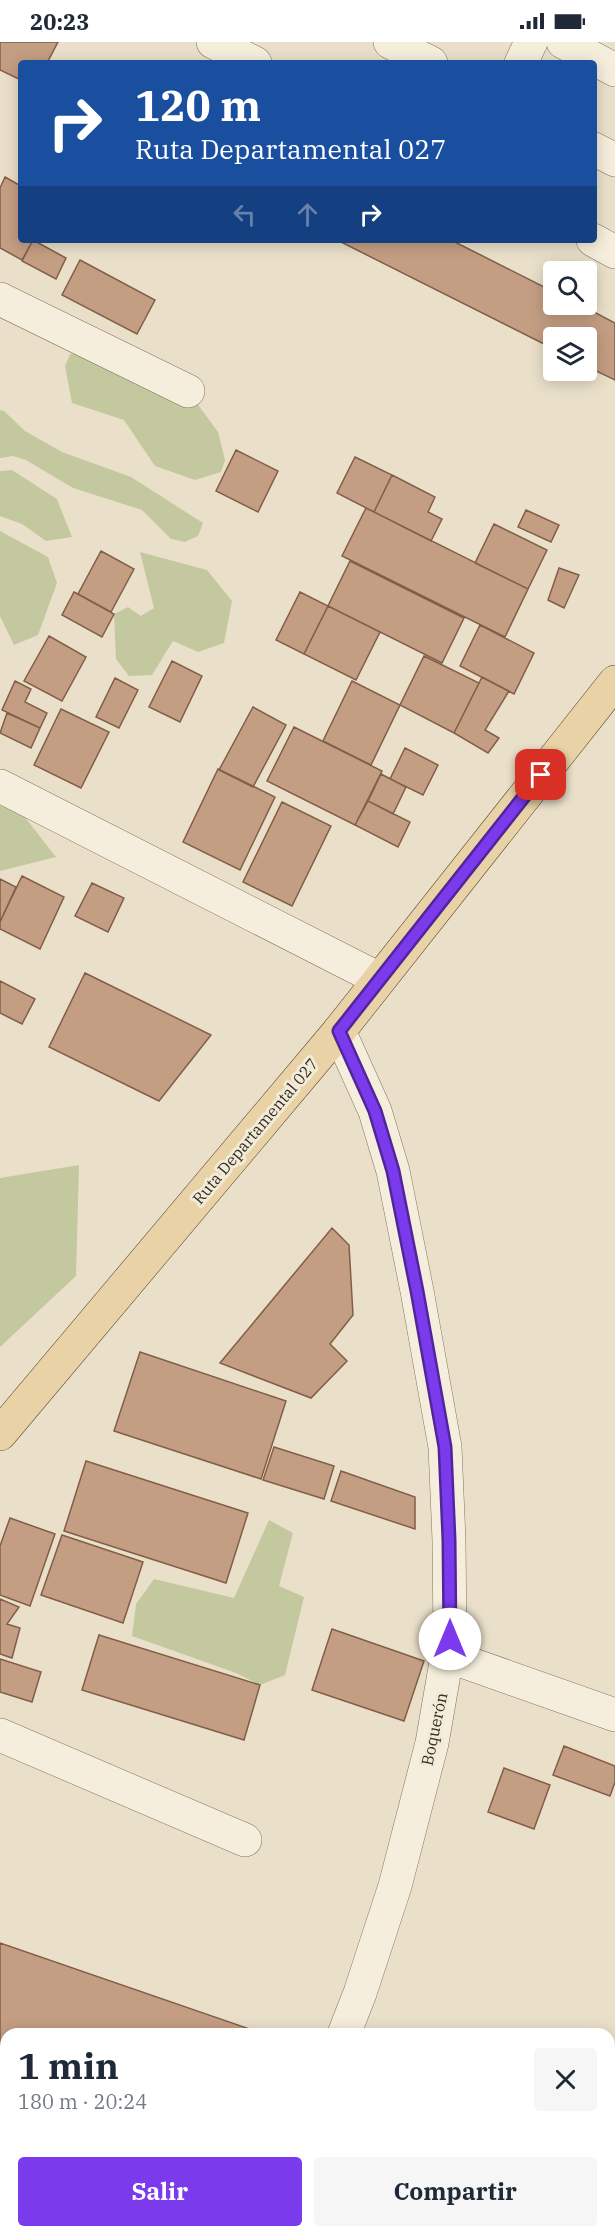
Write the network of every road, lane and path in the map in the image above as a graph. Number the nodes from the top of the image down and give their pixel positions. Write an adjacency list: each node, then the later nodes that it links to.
1 (213, 42): 5 (street)
2 (390, 42): 6 (street)
3 (531, 42): 7 (street)
4 (563, 42): 8 (street)
5 (249, 60)
6 (424, 60)
7 (522, 60)
8 (596, 60)
9 (597, 60): 10 (street)
10 (615, 70)
11 (597, 151): 12 (street)
12 (615, 160)
13 (597, 242): 14 (street)
14 (615, 252)
15 (0, 300): 16 (street)
16 (188, 391)
17 (615, 682): 19 (main road, Ruta Departamental 027)
18 (0, 786): 19 (street)
19 (379, 978): 20 (main road, Ruta Departamental 027)
20 (339, 1031): 21 (main road, Ruta Departamental 027); 22 (street, Boquerón)
21 (0, 1434)
22 (448, 1656): 23 (street); 26 (street, Boquerón)
23 (615, 1715)
24 (0, 1735): 25 (street)
25 (245, 1840)
26 (346, 2028)

